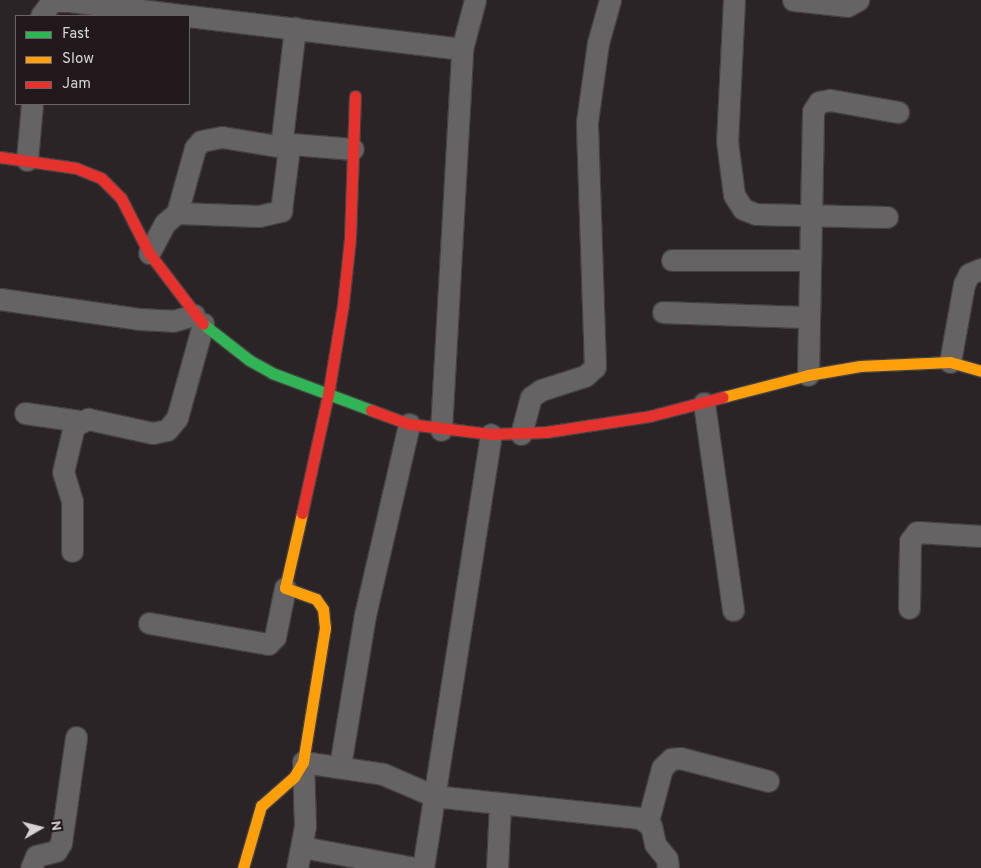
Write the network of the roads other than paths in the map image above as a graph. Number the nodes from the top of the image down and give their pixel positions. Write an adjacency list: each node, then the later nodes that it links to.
1 (475, 0): 10 (street)
2 (610, 0): 39 (street)
3 (734, 0): 19 (street)
4 (793, 0): 5 (street)
5 (858, 0)
6 (44, 8): 7 (street)
7 (180, 15)
8 (190, 16): 9 (street)
9 (295, 28): 10 (street); 14 (street)
10 (462, 48): 37 (street)
11 (355, 96): 15 (street)
12 (32, 105): 17 (street)
13 (898, 112): 19 (street)
14 (285, 147): 15 (street); 18 (street); 18 (street)
15 (353, 149): 32 (street)
16 (0, 157): 17 (street)
17 (26, 160): 21 (street)
18 (177, 214): 21 (street)
19 (810, 214): 20 (street); 23 (street)
20 (887, 217)
21 (150, 253): 28 (street)
22 (672, 260): 23 (street)
23 (808, 260): 27 (street)
24 (981, 269): 29 (street)
25 (0, 298): 28 (street)
26 (663, 312): 27 (street)
27 (808, 317): 31 (street)
28 (198, 319): 32 (street); 35 (street)
29 (950, 362): 30 (street); 31 (street)
30 (981, 371)
31 (808, 375): 33 (street)
32 (328, 394): 36 (street); 42 (street)
33 (704, 403): 39 (street); 44 (street)
34 (25, 413): 35 (street)
35 (80, 421): 41 (street)
36 (409, 424): 37 (street); 48 (street)
37 (441, 430): 38 (street)
38 (491, 434): 39 (street); 50 (street)
39 (521, 434)
40 (981, 536): 43 (street)
41 (72, 551)
42 (285, 588): 45 (street); 47 (street)
43 (909, 608)
44 (733, 610)
45 (149, 623)
46 (76, 737): 54 (street)
47 (303, 762): 48 (street); 53 (street); 55 (street)
48 (340, 766): 50 (street)
49 (768, 781): 52 (street)
50 (434, 796): 51 (street); 58 (street)
51 (500, 805): 52 (street); 59 (street)
52 (648, 821): 60 (street)
53 (302, 847): 56 (street); 57 (street)
54 (31, 868)
55 (243, 868)
56 (297, 868)
57 (415, 868)
58 (423, 868)
59 (497, 868)
60 (668, 868)

